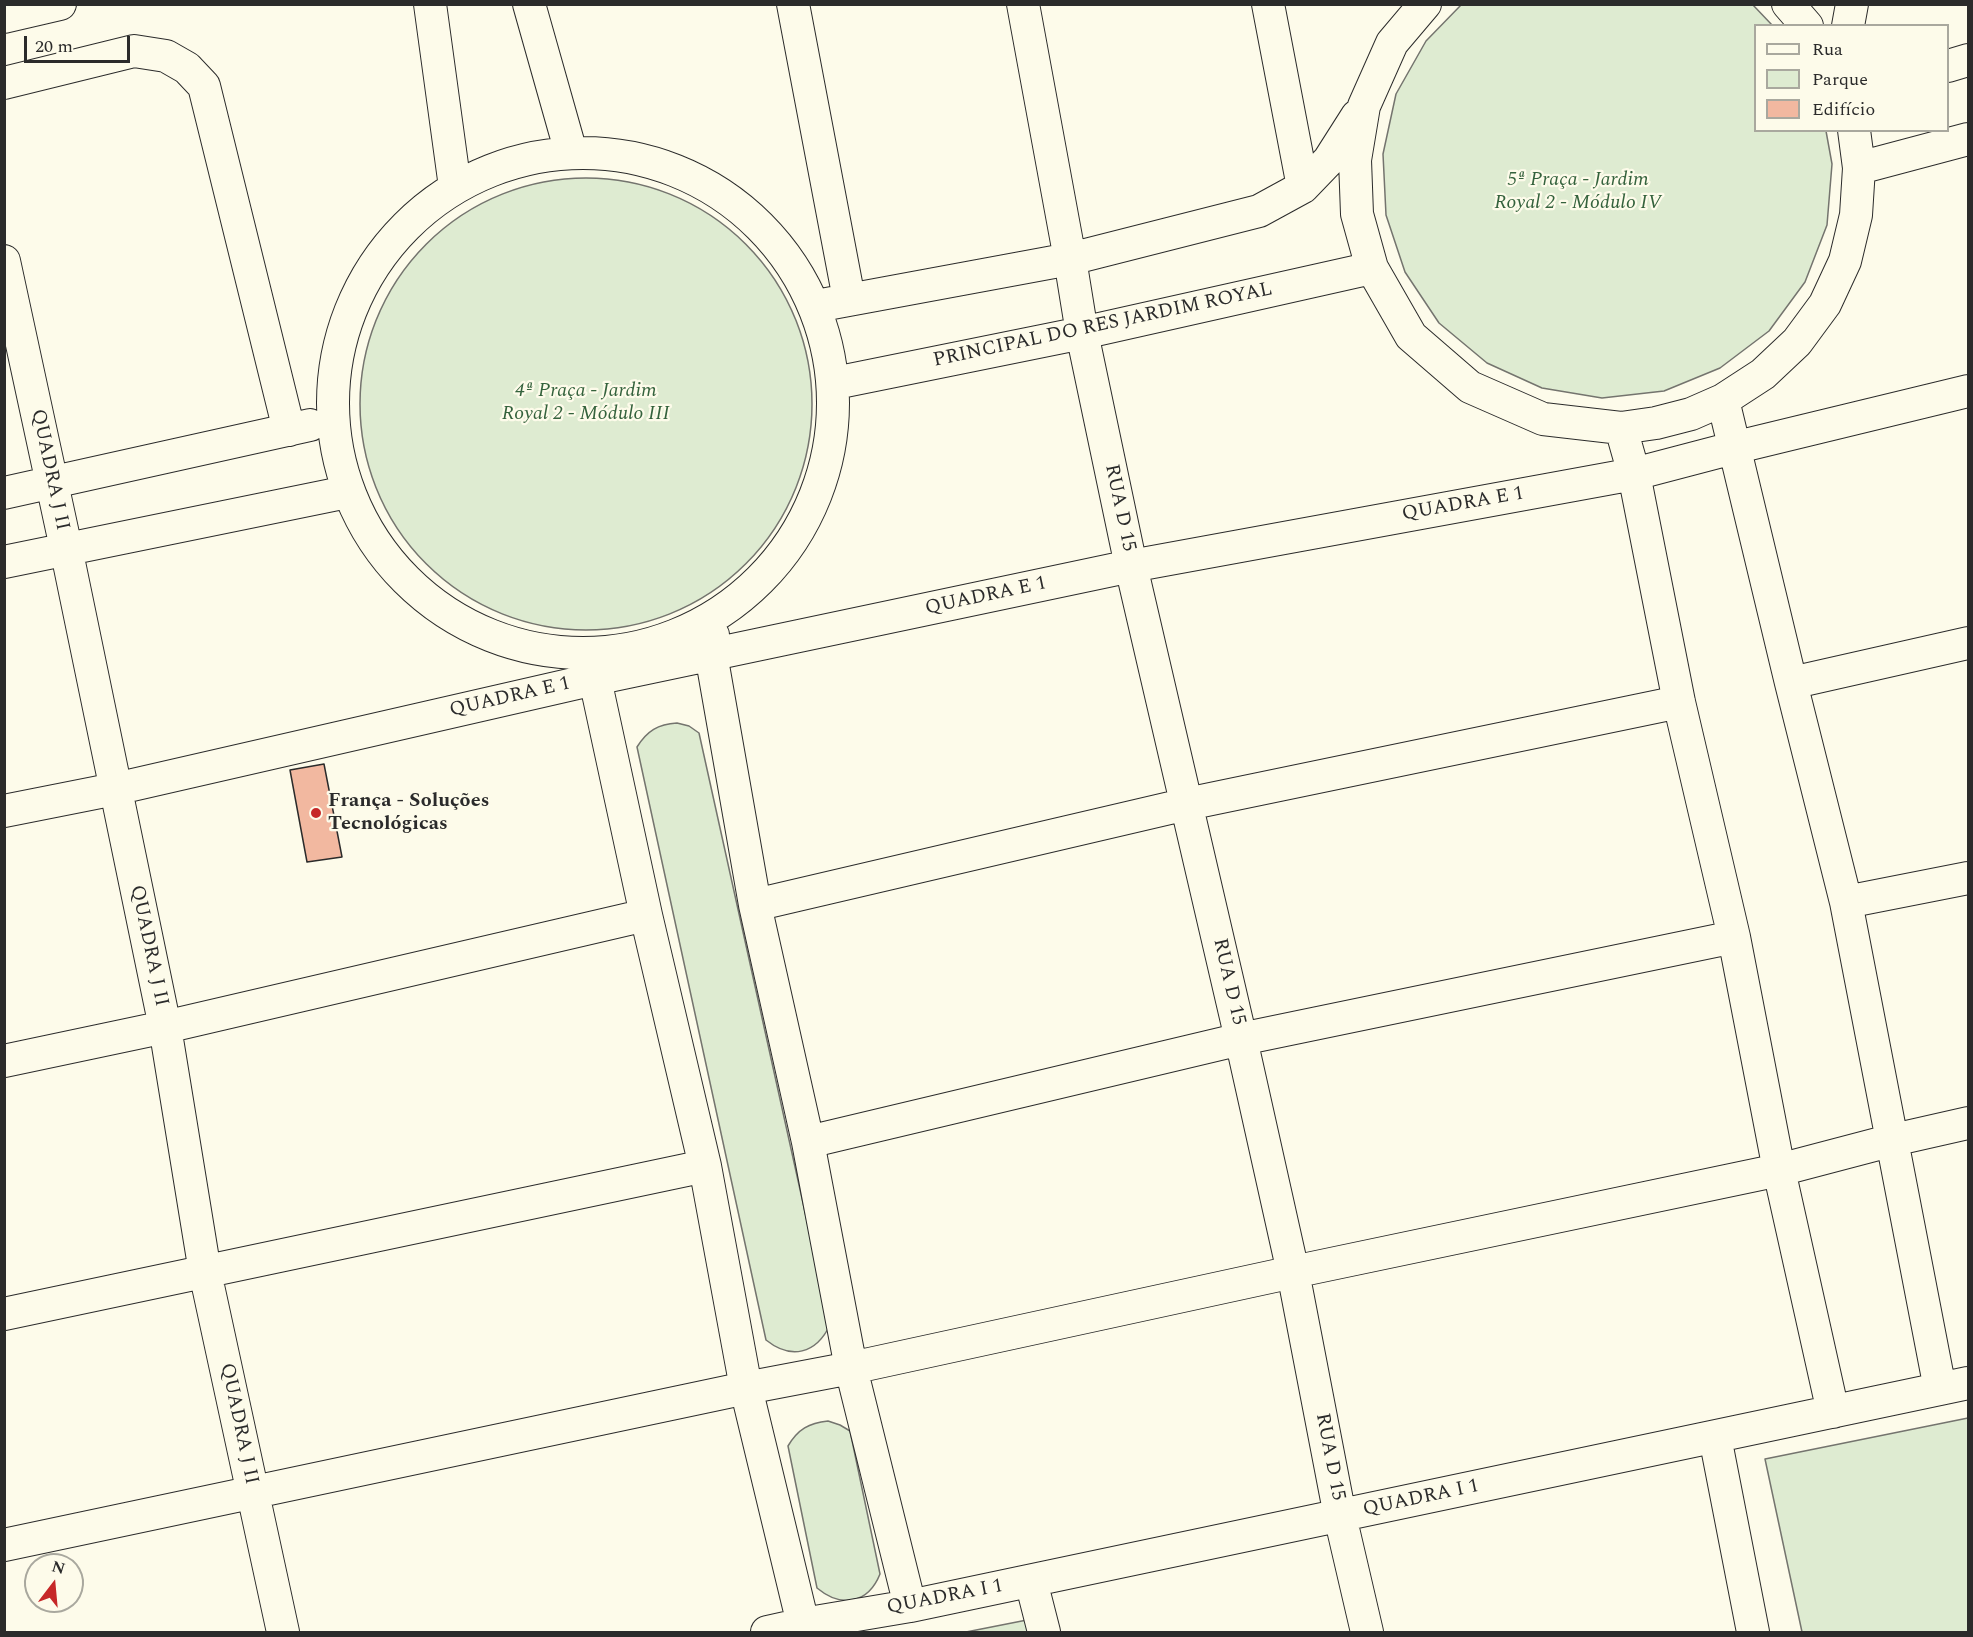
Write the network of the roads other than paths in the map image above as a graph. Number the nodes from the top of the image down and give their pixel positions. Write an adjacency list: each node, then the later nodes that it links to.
1 (60, 4): 10 (street)
2 (430, 4): 21 (street)
3 (529, 4): 19 (street)
4 (793, 4): 26 (street)
5 (1023, 4): 23 (street, RUA D 15)
6 (1268, 4): 22 (street)
7 (1425, 4): 16 (street)
8 (1788, 4): 11 (street)
9 (1852, 4): 12 (street)
10 (4, 17)
11 (1804, 24)
12 (1848, 24)
13 (1968, 60): 14 (street)
14 (1949, 65)
15 (4, 83): 34 (street)
16 (1364, 106): 22 (street); 25 (street)
17 (1854, 132): 20 (street)
18 (1968, 140): 20 (street)
19 (570, 149): 21 (street); 27 (street)
20 (1859, 168): 31 (street)
21 (455, 187): 32 (street)
22 (1303, 187): 23 (street)
23 (1070, 258): 26 (street); 28 (street, RUA D 15)
24 (4, 261): 37 (street, QUADRA J II)
25 (1372, 268): 28 (street, PRINCIPAL DO RES JARDIM ROYAL); 33 (street)
26 (849, 299): 27 (street)
27 (816, 306): 29 (street)
28 (1082, 333): 29 (street, PRINCIPAL DO RES JARDIM ROYAL); 42 (street, RUA D 15)
29 (835, 383): 43 (street)
30 (1968, 391): 35 (street, QUADRA E 1)
31 (1723, 400): 33 (street); 35 (street)
32 (331, 421): 34 (street); 38 (street)
33 (1621, 428): 36 (street)
34 (289, 430): 37 (street)
35 (1734, 448): 36 (street, QUADRA E 1); 47 (street)
36 (1634, 474): 42 (street, QUADRA E 1); 48 (street)
37 (52, 482): 39 (street); 40 (street, QUADRA J II)
38 (347, 492): 40 (street); 46 (street)
39 (4, 493)
40 (66, 548): 41 (street); 49 (street, QUADRA J II)
41 (4, 562)
42 (1131, 566): 45 (street, QUADRA E 1); 50 (street, RUA D 15)
43 (715, 619): 45 (street); 46 (street)
44 (1968, 643): 47 (street)
45 (711, 654): 46 (street, QUADRA E 1); 54 (street)
46 (590, 667): 49 (street, QUADRA E 1); 55 (street)
47 (1791, 683): 53 (street)
48 (1679, 702): 50 (street); 56 (street)
49 (115, 789): 51 (street, QUADRA E 1); 57 (street, QUADRA J II)
50 (1187, 804): 54 (street); 58 (street, RUA D 15)
51 (4, 811)
52 (1968, 878): 53 (street)
53 (1846, 902): 61 (street)
54 (755, 905): 62 (street)
55 (646, 915): 57 (street); 63 (street)
56 (1734, 937): 58 (street); 64 (street)
57 (165, 1027): 59 (street); 65 (street, QUADRA J II)
58 (1241, 1039): 62 (street); 66 (street, RUA D 15)
59 (4, 1061)
60 (1968, 1123): 61 (street)
61 (1893, 1140): 64 (street); 69 (street)
62 (808, 1142): 68 (street)
63 (705, 1166): 65 (street); 70 (street)
64 (1779, 1170): 66 (street); 71 (street)
65 (205, 1272): 67 (street); 73 (street, QUADRA J II)
66 (1293, 1272): 68 (street); 74 (street, RUA D 15)
67 (4, 1314)
68 (851, 1368): 70 (street); 77 (street)
69 (1954, 1386): 71 (street, QUADRA I 1)
70 (746, 1388): 73 (street); 78 (street)
71 (1833, 1412): 72 (street, QUADRA I 1)
72 (1714, 1437): 74 (street, QUADRA I 1); 83 (street)
73 (253, 1492): 75 (street); 79 (street, QUADRA J II)
74 (1340, 1516): 76 (street, QUADRA I 1); 82 (street, RUA D 15)
75 (4, 1545)
76 (1030, 1581): 77 (street, QUADRA I 1); 81 (street)
77 (910, 1606): 78 (street, QUADRA I 1)
78 (803, 1624): 80 (street, QUADRA I 1)
79 (283, 1632)
80 (767, 1632)
81 (1044, 1632)
82 (1367, 1632)
83 (1753, 1632)

